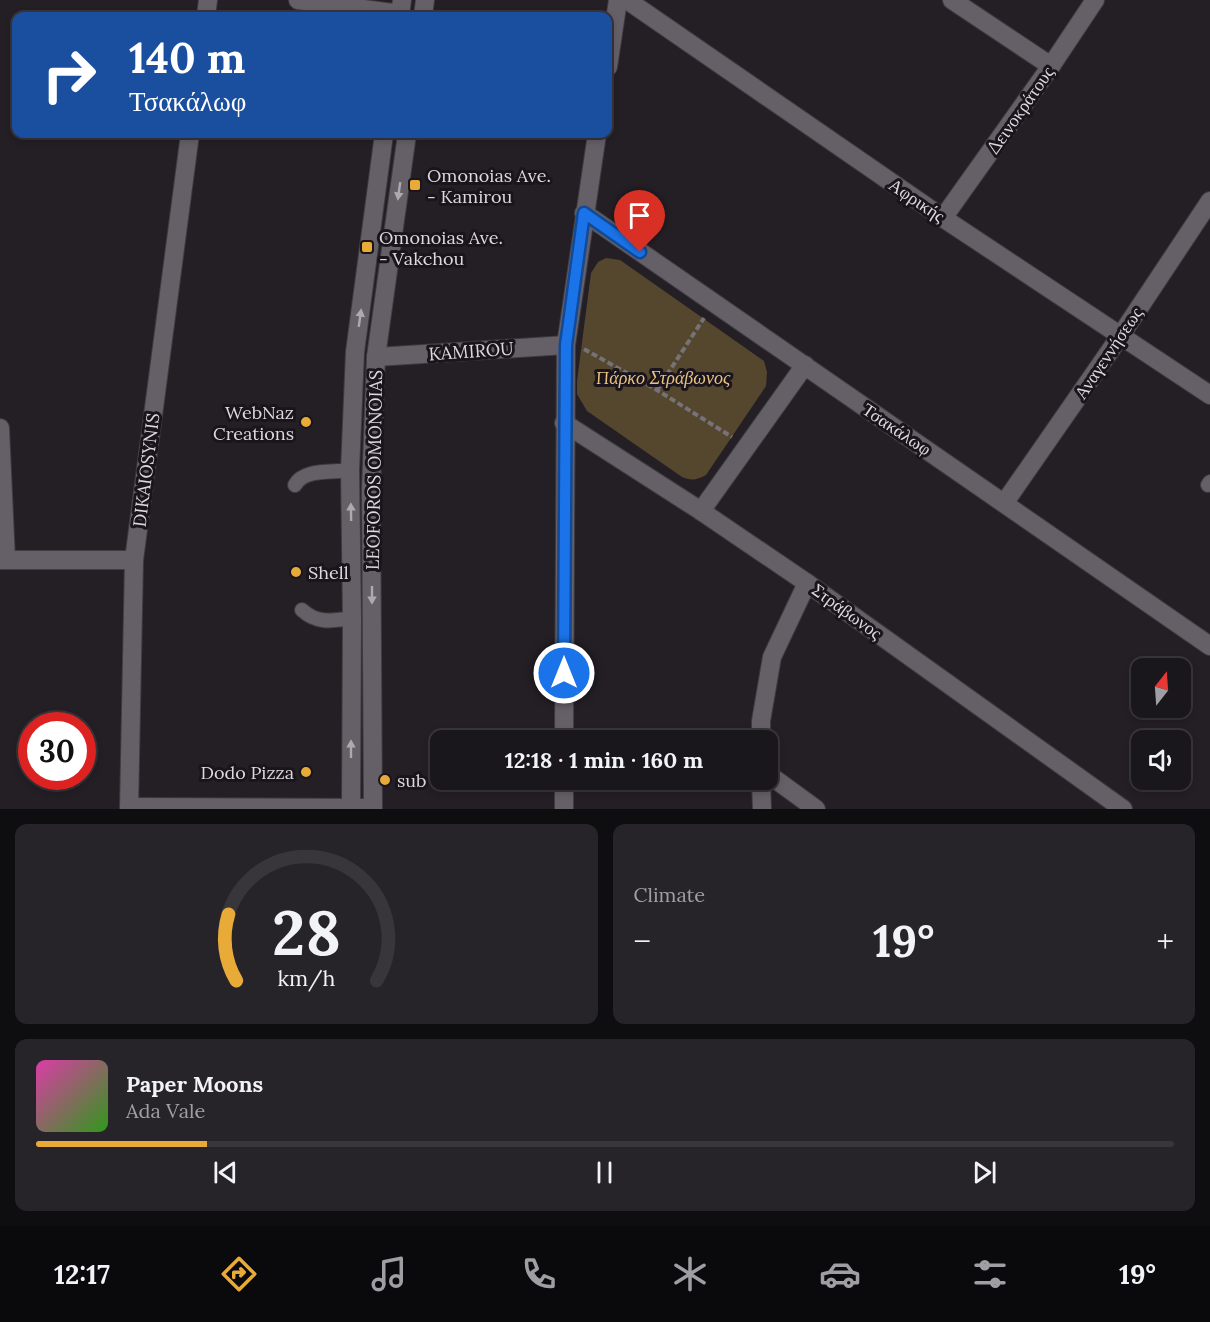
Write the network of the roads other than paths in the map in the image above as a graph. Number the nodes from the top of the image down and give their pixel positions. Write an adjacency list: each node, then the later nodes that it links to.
1 (298, 0): 6 (street)
2 (618, 0): 7 (street)
3 (627, 0): 15 (street, Αφρικής)
4 (952, 0): 8 (street)
5 (1095, 0): 8 (street, Δεινοκράτους)
6 (401, 10)
7 (612, 40)
8 (1051, 66): 15 (street, Δεινοκράτους)
9 (189, 138): 28 (street, DIKAIOSYNIS)
10 (383, 138): 23 (street, LEOFOROS OMONOIAS, one-way to 10)
11 (406, 138): 18 (street, LEOFOROS OMONOIAS, one-way to 18)
12 (596, 138): 14 (street)
13 (1210, 201): 16 (street, Αναγεννήσεως)
14 (584, 213): 17 (street); 19 (street, Τσακάλωφ)
15 (942, 218): 16 (street, Αφρικής)
16 (1121, 335): 20 (street, Αφρικής); 25 (street, Αναγεννήσεως)
17 (566, 345): 18 (street, KAMIROU); 21 (street)
18 (376, 357): 40 (street, LEOFOROS OMONOIAS, one-way to 40)
19 (805, 365): 25 (street, Τσακάλωφ); 26 (street)
20 (1210, 395)
21 (564, 423): 26 (street, Στράβωνος); 33 (street)
22 (0, 428): 27 (street)
23 (350, 470): 24 (lane); 31 (street, LEOFOROS OMONOIAS, one-way to 23)
24 (296, 485)
25 (1005, 502): 32 (street, Τσακάλωφ)
26 (701, 511): 29 (street, Στράβωνος)
27 (3, 560): 28 (street)
28 (134, 560): 38 (street, DIKAIOSYNIS)
29 (807, 583): 34 (street); 44 (street, Στράβωνος)
30 (302, 610): 31 (lane)
31 (352, 618): 39 (street, LEOFOROS OMONOIAS, one-way to 31)
32 (1210, 646)
33 (564, 730)
34 (761, 730)
35 (778, 781): 43 (street)
36 (564, 790): 41 (street)
37 (761, 790): 42 (street)
38 (129, 808): 39 (street)
39 (351, 808): 40 (street)
40 (373, 808)
41 (564, 809)
42 (762, 809)
43 (816, 809)
44 (1123, 809)

